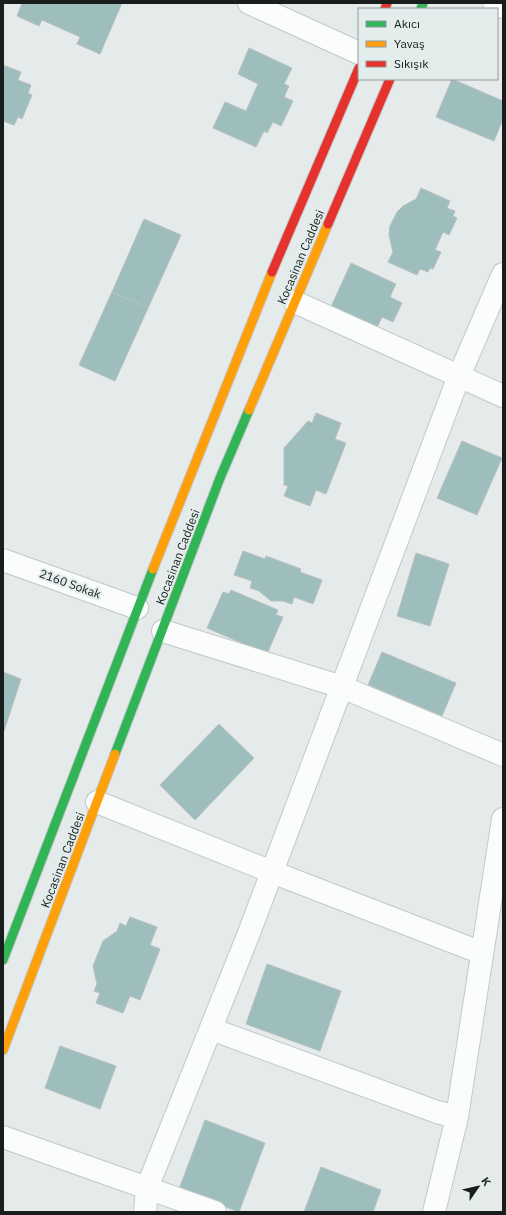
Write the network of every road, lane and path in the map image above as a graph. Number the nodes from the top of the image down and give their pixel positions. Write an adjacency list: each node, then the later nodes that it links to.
1 (248, 3): 4 (street)
2 (494, 3): 3 (street)
3 (503, 7)
4 (358, 53)
5 (358, 70): 12 (main road, Kocasinan Caddesi)
6 (390, 80): 8 (main road, Kocasinan Caddesi)
7 (503, 274): 9 (street)
8 (295, 302): 9 (street); 13 (main road, Kocasinan Caddesi)
9 (459, 376): 10 (street); 14 (street)
10 (503, 396)
11 (3, 560): 12 (street, 2160 Sokak)
12 (137, 608): 20 (main road, Kocasinan Caddesi)
13 (163, 631): 14 (street); 16 (main road, Kocasinan Caddesi)
14 (342, 687): 15 (street); 18 (street)
15 (503, 755)
16 (97, 802): 18 (street); 22 (main road, Kocasinan Caddesi)
17 (503, 818): 19 (street)
18 (272, 872): 19 (street); 21 (street)
19 (482, 953): 23 (street)
20 (3, 960)
21 (211, 1029): 23 (street); 25 (street)
22 (3, 1050)
23 (457, 1117): 28 (street)
24 (3, 1137): 25 (street)
25 (147, 1188): 26 (street); 27 (street)
26 (145, 1212)
27 (215, 1212)
28 (434, 1212)

